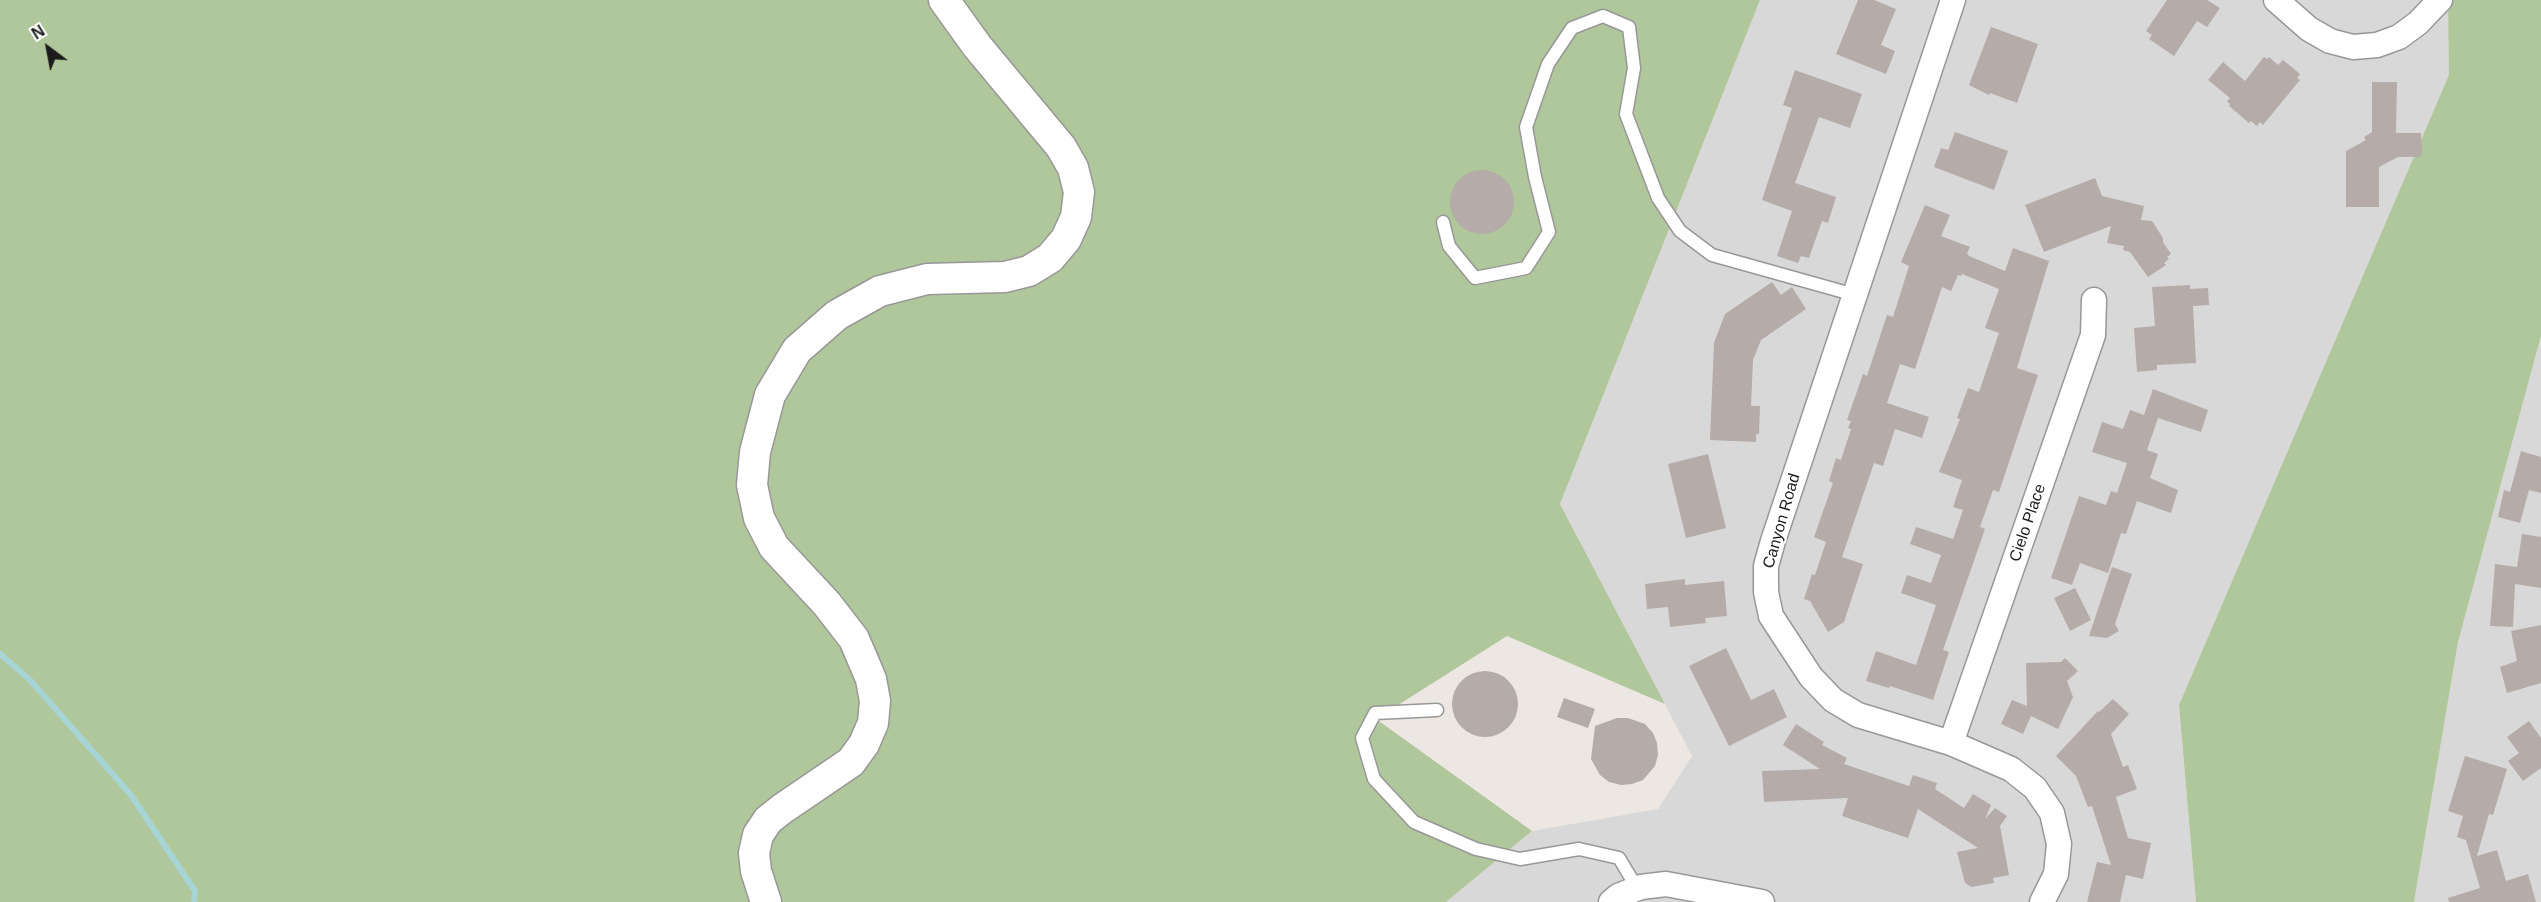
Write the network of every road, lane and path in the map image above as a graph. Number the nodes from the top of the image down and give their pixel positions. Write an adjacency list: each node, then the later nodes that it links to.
1 (944, 0): 11 (street)
2 (1953, 0): 6 (street, Canyon Road)
3 (2276, 0): 4 (street)
4 (2440, 0)
5 (1443, 222): 6 (lane)
6 (1855, 295): 9 (street, Canyon Road)
7 (2094, 300): 9 (street, Cielo Place)
8 (1437, 710): 10 (lane)
9 (1951, 743): 14 (street, Canyon Road)
10 (1637, 888): 12 (street); 13 (street)
11 (766, 902)
12 (1611, 902)
13 (1762, 902)
14 (2042, 902)

